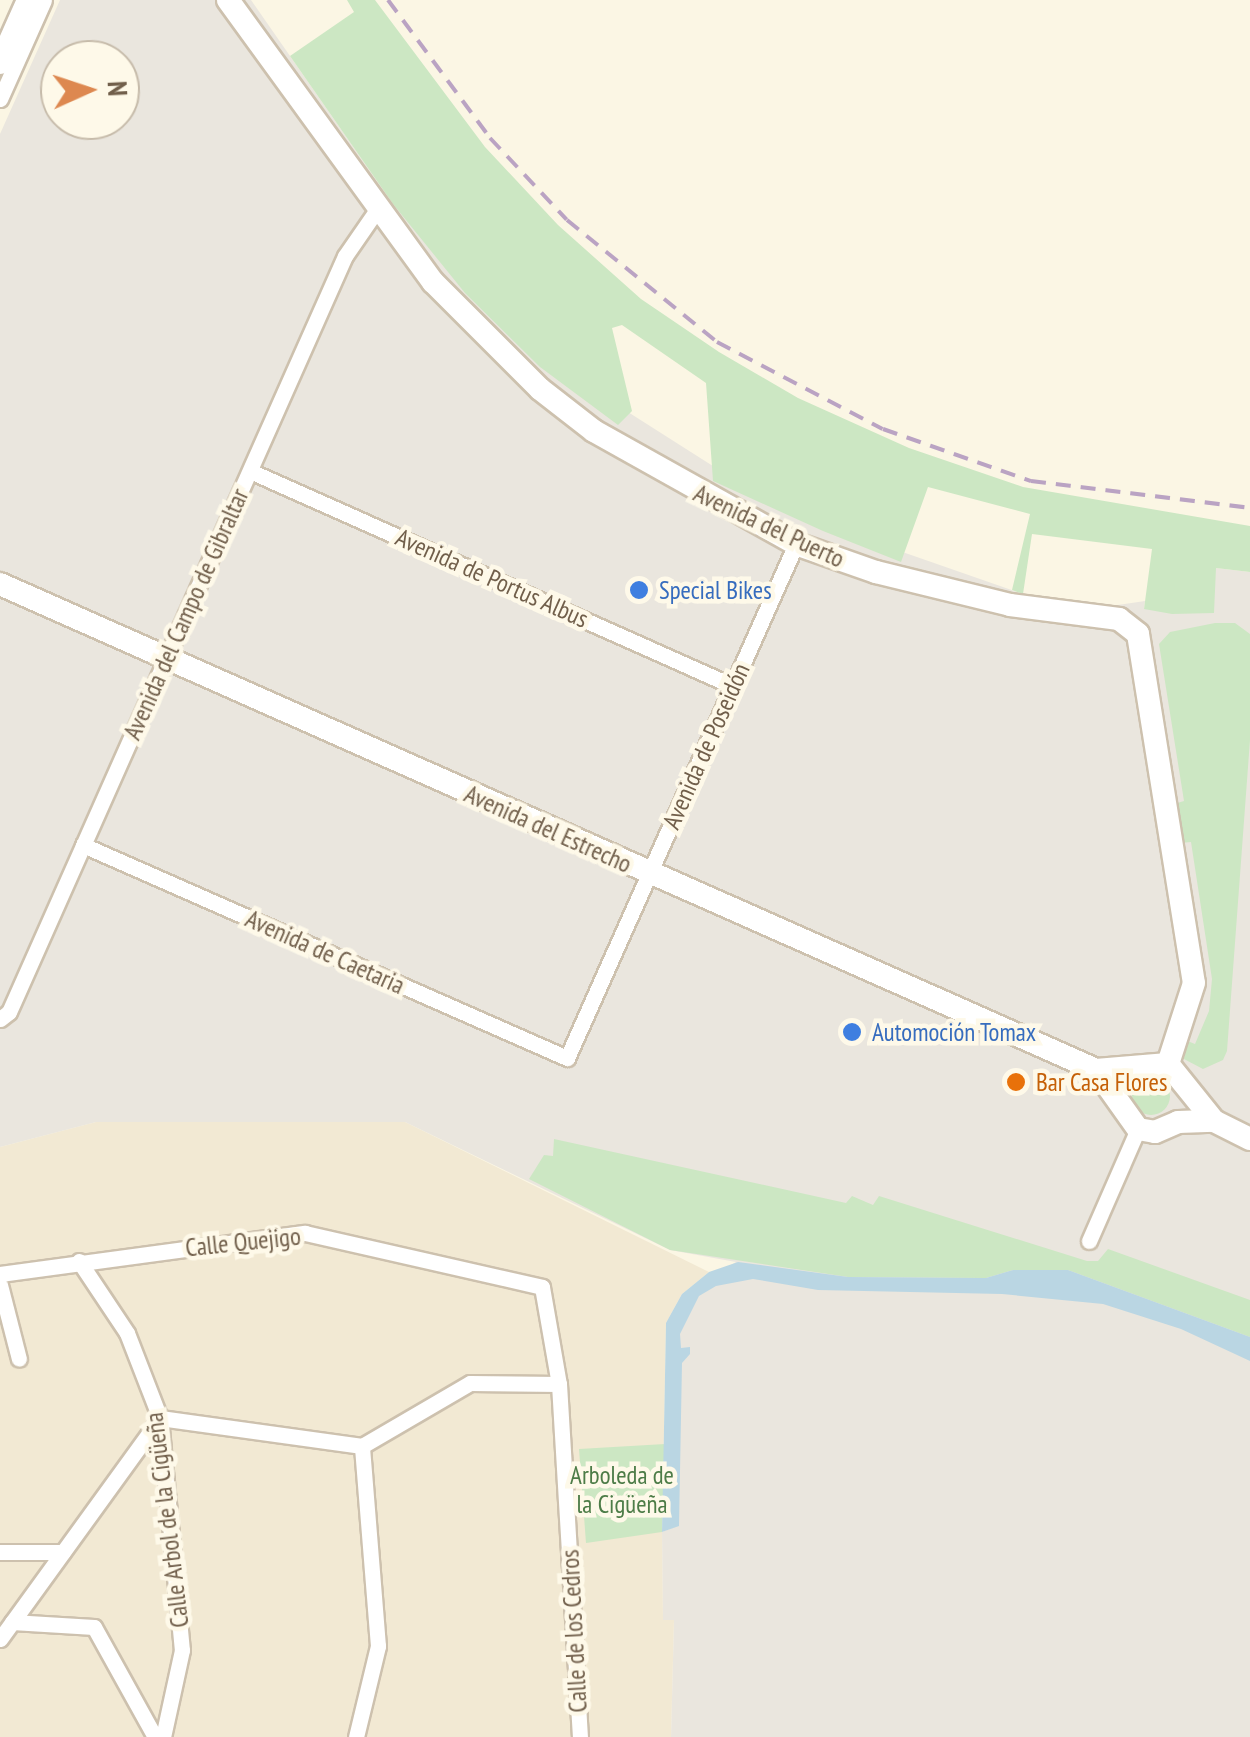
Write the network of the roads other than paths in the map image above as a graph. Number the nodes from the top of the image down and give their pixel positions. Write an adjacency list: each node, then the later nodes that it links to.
1 (28, 0): 4 (street)
2 (44, 0): 5 (street)
3 (228, 0): 6 (street, Avenida del Puerto)
4 (0, 63)
5 (0, 99)
6 (376, 211): 7 (street, Avenida del Campo de Gibraltar); 8 (street, Avenida del Puerto)
7 (250, 471): 10 (street, Avenida del Campo de Gibraltar); 11 (street, Avenida de Portus Albus)
8 (796, 544): 11 (street, Avenida de Poseidón); 16 (street, Avenida del Puerto)
9 (0, 584): 10 (street, Avenida del Estrecho)
10 (166, 658): 12 (street, Avenida del Campo de Gibraltar); 13 (street, Avenida del Estrecho)
11 (733, 686): 13 (street, Avenida de Poseidón)
12 (84, 845): 14 (street, Avenida del Campo de Gibraltar); 15 (street, Avenida de Caetaria)
13 (649, 874): 15 (street, Avenida de Poseidón); 18 (street, Avenida del Estrecho)
14 (0, 1020)
15 (567, 1058)
16 (1168, 1064): 17 (street); 19 (street)
17 (1134, 1065): 18 (street); 20 (street)
18 (1096, 1070): 20 (street)
19 (1188, 1090): 21 (street); 22 (street)
20 (1118, 1102): 23 (street)
21 (1214, 1121): 22 (street); 24 (street)
22 (1178, 1122): 23 (street)
23 (1138, 1129): 25 (street)
24 (1250, 1139)
25 (1089, 1241)
26 (79, 1261): 27 (street, Calle Quejigo); 29 (street, Calle Quejigo); 32 (street, Calle Arbol de la Cigüeña)
27 (0, 1274)
28 (0, 1285): 30 (street)
29 (542, 1287): 31 (street, Calle de los Cedros)
30 (19, 1359)
31 (559, 1384): 33 (street); 40 (street, Calle de los Cedros)
32 (160, 1418): 33 (street); 35 (street); 38 (street, Calle Arbol de la Cigüeña)
33 (362, 1446): 39 (street)
34 (0, 1552): 35 (street)
35 (63, 1552): 36 (street)
36 (12, 1622): 37 (street); 38 (street)
37 (0, 1639)
38 (159, 1737)
39 (356, 1737)
40 (580, 1737)

